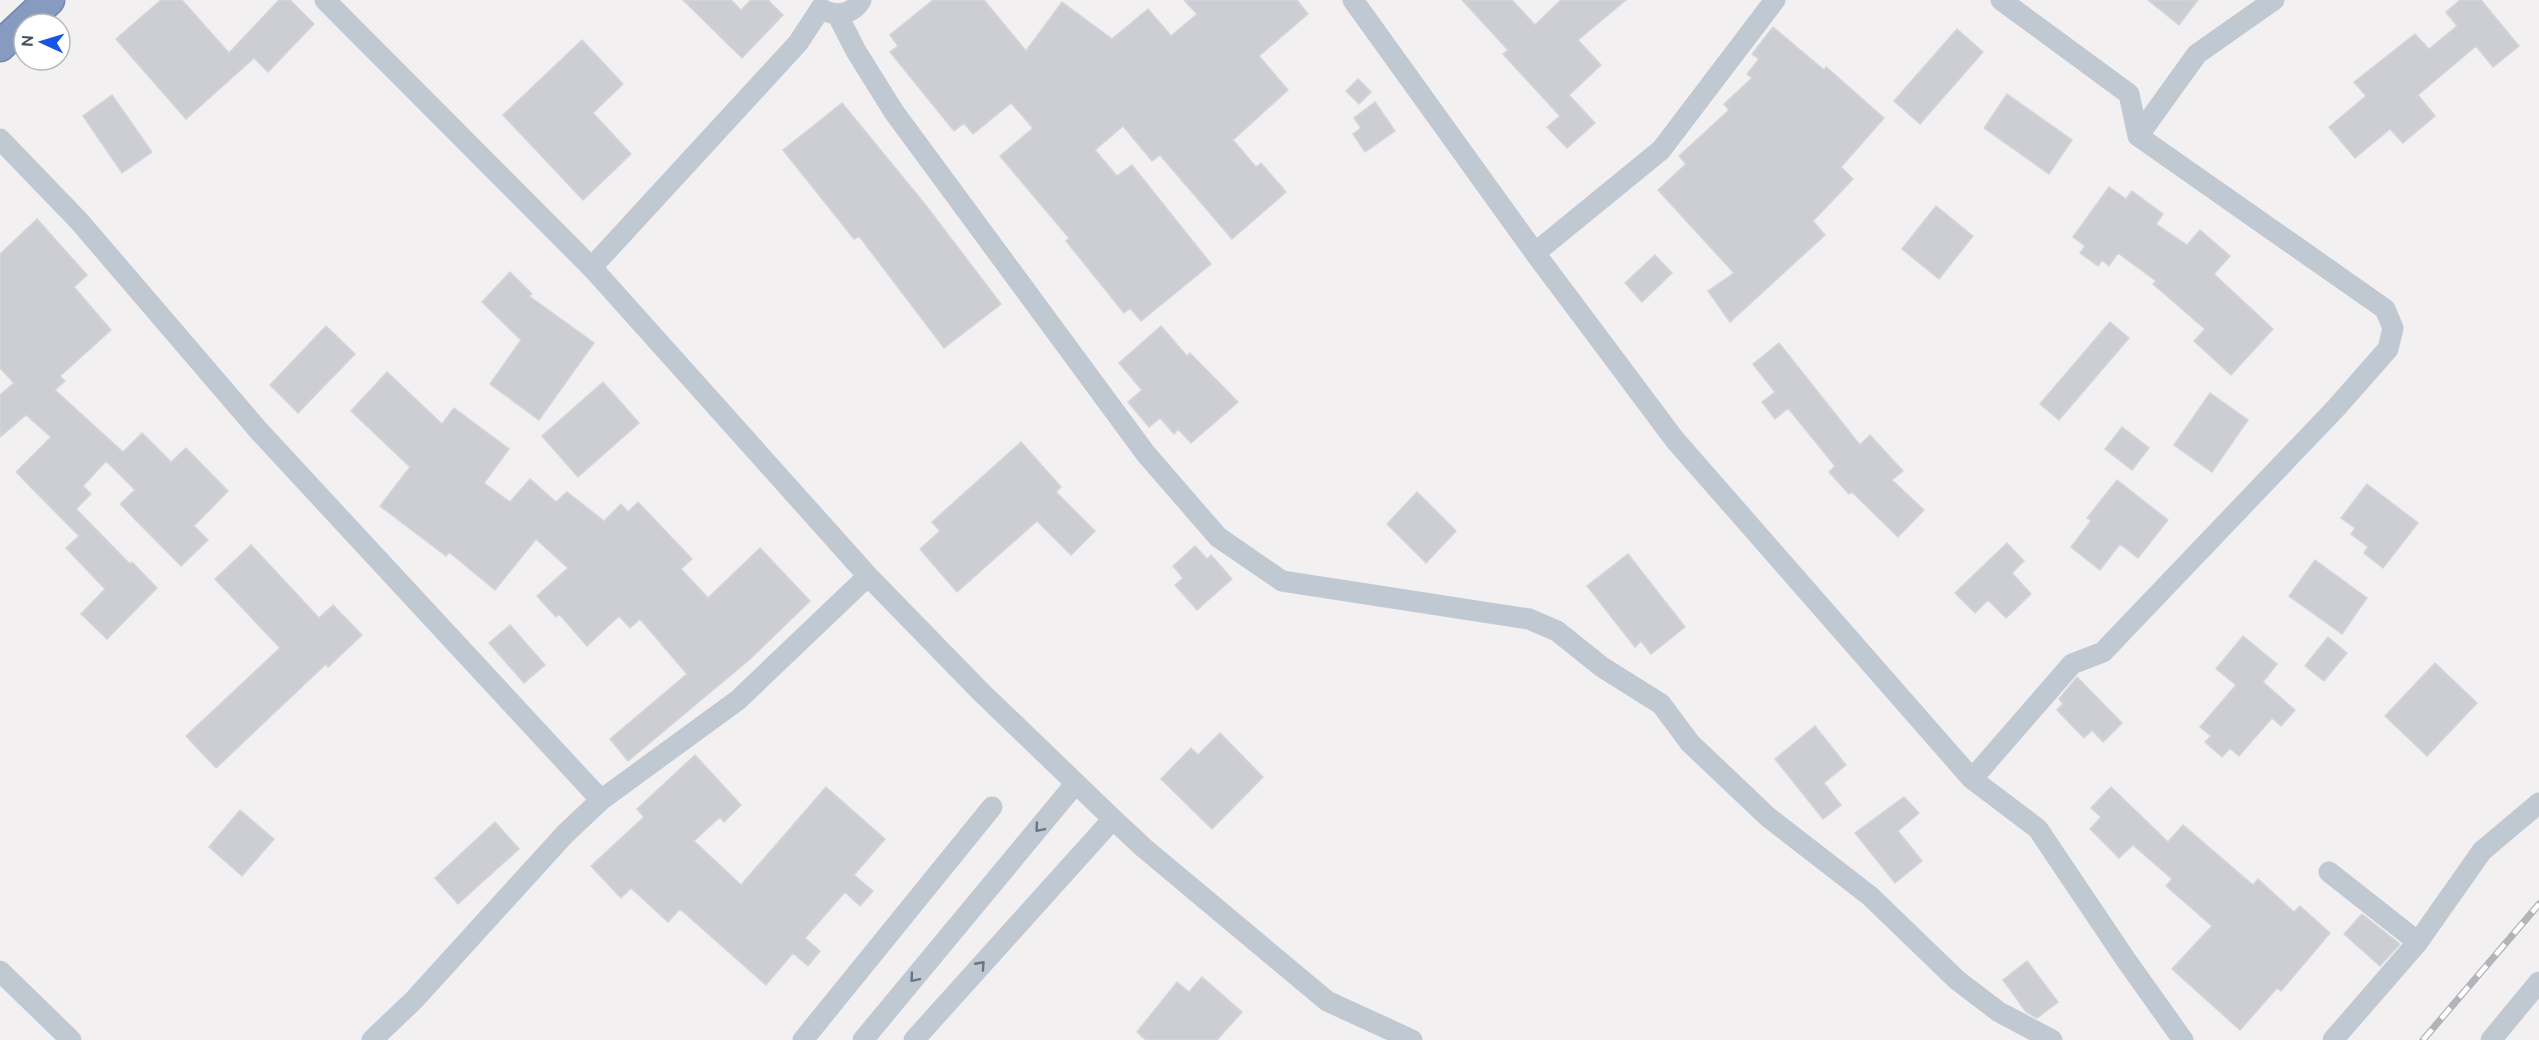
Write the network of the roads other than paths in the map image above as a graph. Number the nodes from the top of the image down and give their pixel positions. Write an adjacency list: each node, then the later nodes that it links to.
1 (49, 0): 9 (highway)
2 (325, 0): 13 (street)
3 (861, 0): 8 (street)
4 (1353, 0): 12 (street)
5 (1775, 0): 12 (street)
6 (2001, 0): 10 (street)
7 (2274, 0): 10 (street)
8 (824, 7): 13 (street); 31 (street)
9 (0, 46)
10 (2138, 136): 15 (street)
11 (0, 139): 17 (street)
12 (1535, 253): 15 (street)
13 (592, 267): 14 (street)
14 (868, 576): 16 (street); 17 (street)
15 (1972, 778): 32 (street)
16 (1076, 783): 20 (street); 29 (street, one-way to 29)
17 (602, 800): 27 (street)
18 (2539, 803): 22 (street)
19 (992, 807): 28 (street)
20 (1113, 819): 25 (street); 30 (street, one-way to 20)
21 (2329, 872): 22 (street)
22 (2418, 942): 33 (street)
23 (0, 971): 26 (street)
24 (2539, 982): 34 (street)
25 (1406, 1038)
26 (71, 1040)
27 (372, 1040)
28 (803, 1040)
29 (863, 1040)
30 (914, 1040)
31 (2052, 1040)
32 (2183, 1040)
33 (2333, 1040)
34 (2491, 1040)

